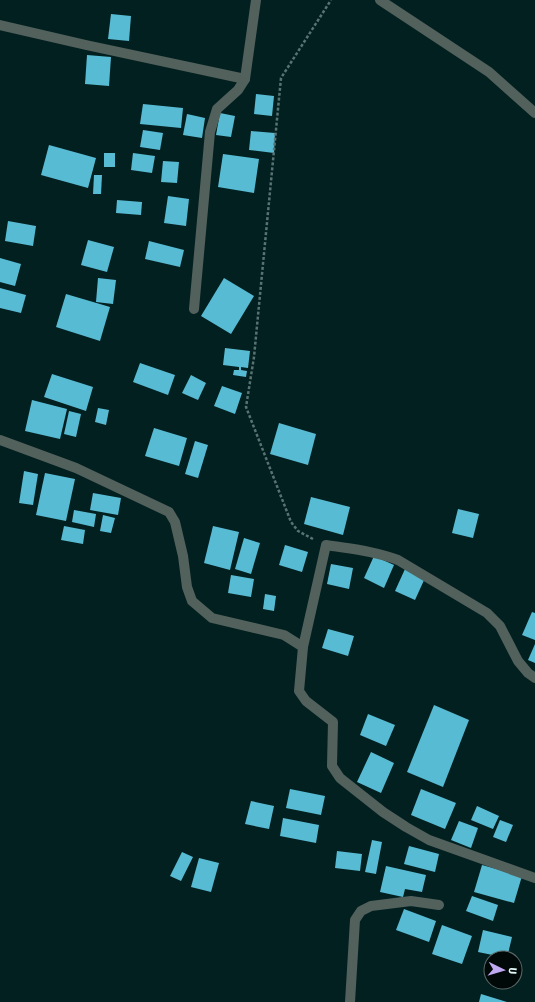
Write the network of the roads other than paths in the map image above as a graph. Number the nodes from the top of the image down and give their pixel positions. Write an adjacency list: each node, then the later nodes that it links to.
1 (256, 0): 4 (street)
2 (380, 0): 5 (street)
3 (0, 25): 4 (street)
4 (244, 79): 6 (street)
5 (535, 113)
6 (194, 308)
7 (0, 440): 8 (street)
8 (304, 647): 9 (street); 10 (street)
9 (535, 678)
10 (535, 878)
11 (439, 905): 12 (street)
12 (350, 1002)

